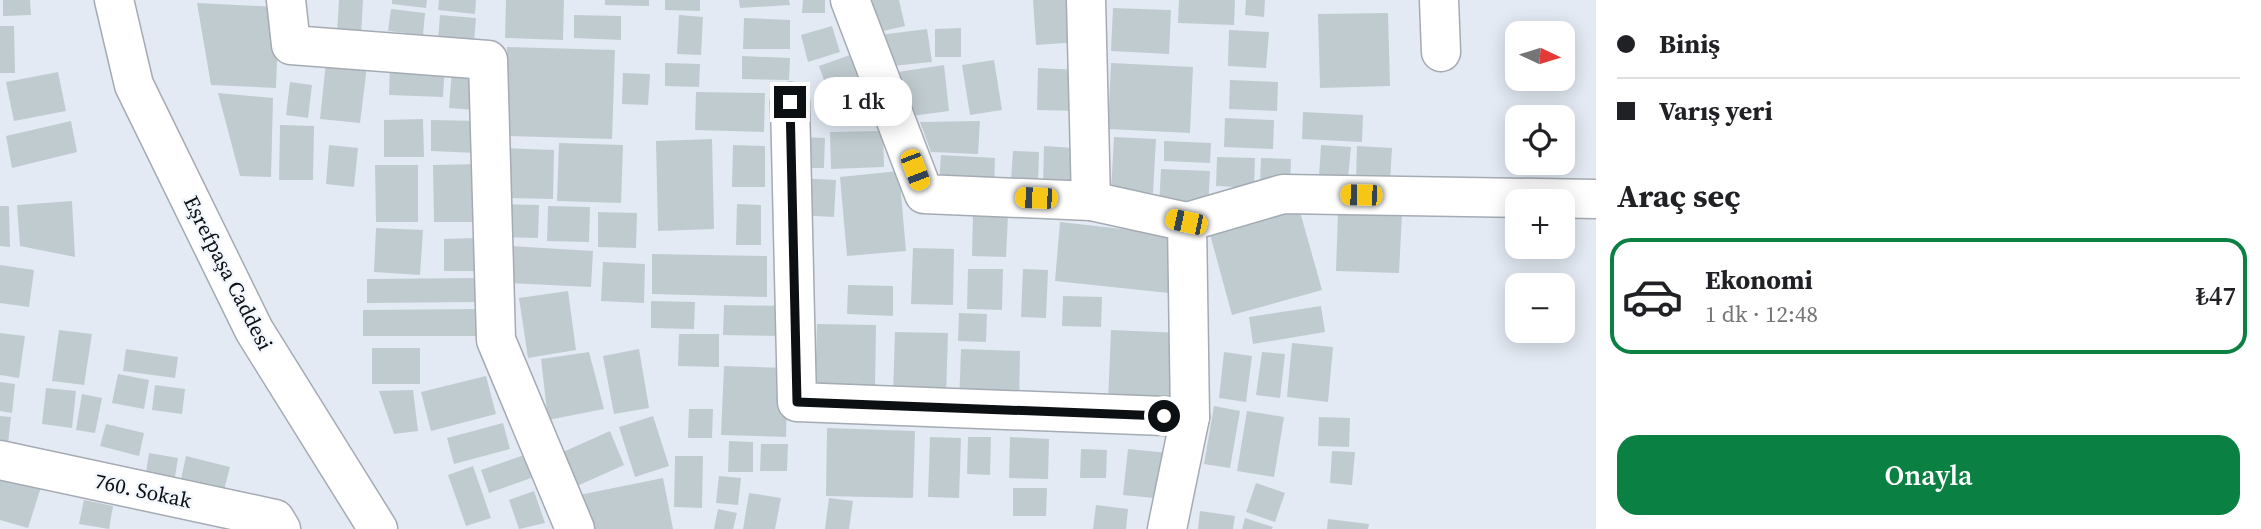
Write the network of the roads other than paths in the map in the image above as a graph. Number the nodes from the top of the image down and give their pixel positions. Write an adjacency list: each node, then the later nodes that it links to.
1 (114, 0): 14 (street, Eşrefpaşa Caddesi)
2 (286, 0): 15 (street)
3 (850, 0): 9 (street)
4 (1086, 0): 9 (street)
5 (1439, 0): 6 (street)
6 (1441, 52)
7 (790, 102): 11 (street)
8 (1596, 199): 10 (street)
9 (1091, 201): 10 (street)
10 (1186, 222): 11 (street)
11 (1190, 417): 16 (street)
12 (0, 460): 13 (street, 760. Sokak)
13 (281, 529)
14 (378, 529)
15 (575, 529)
16 (1167, 529)

